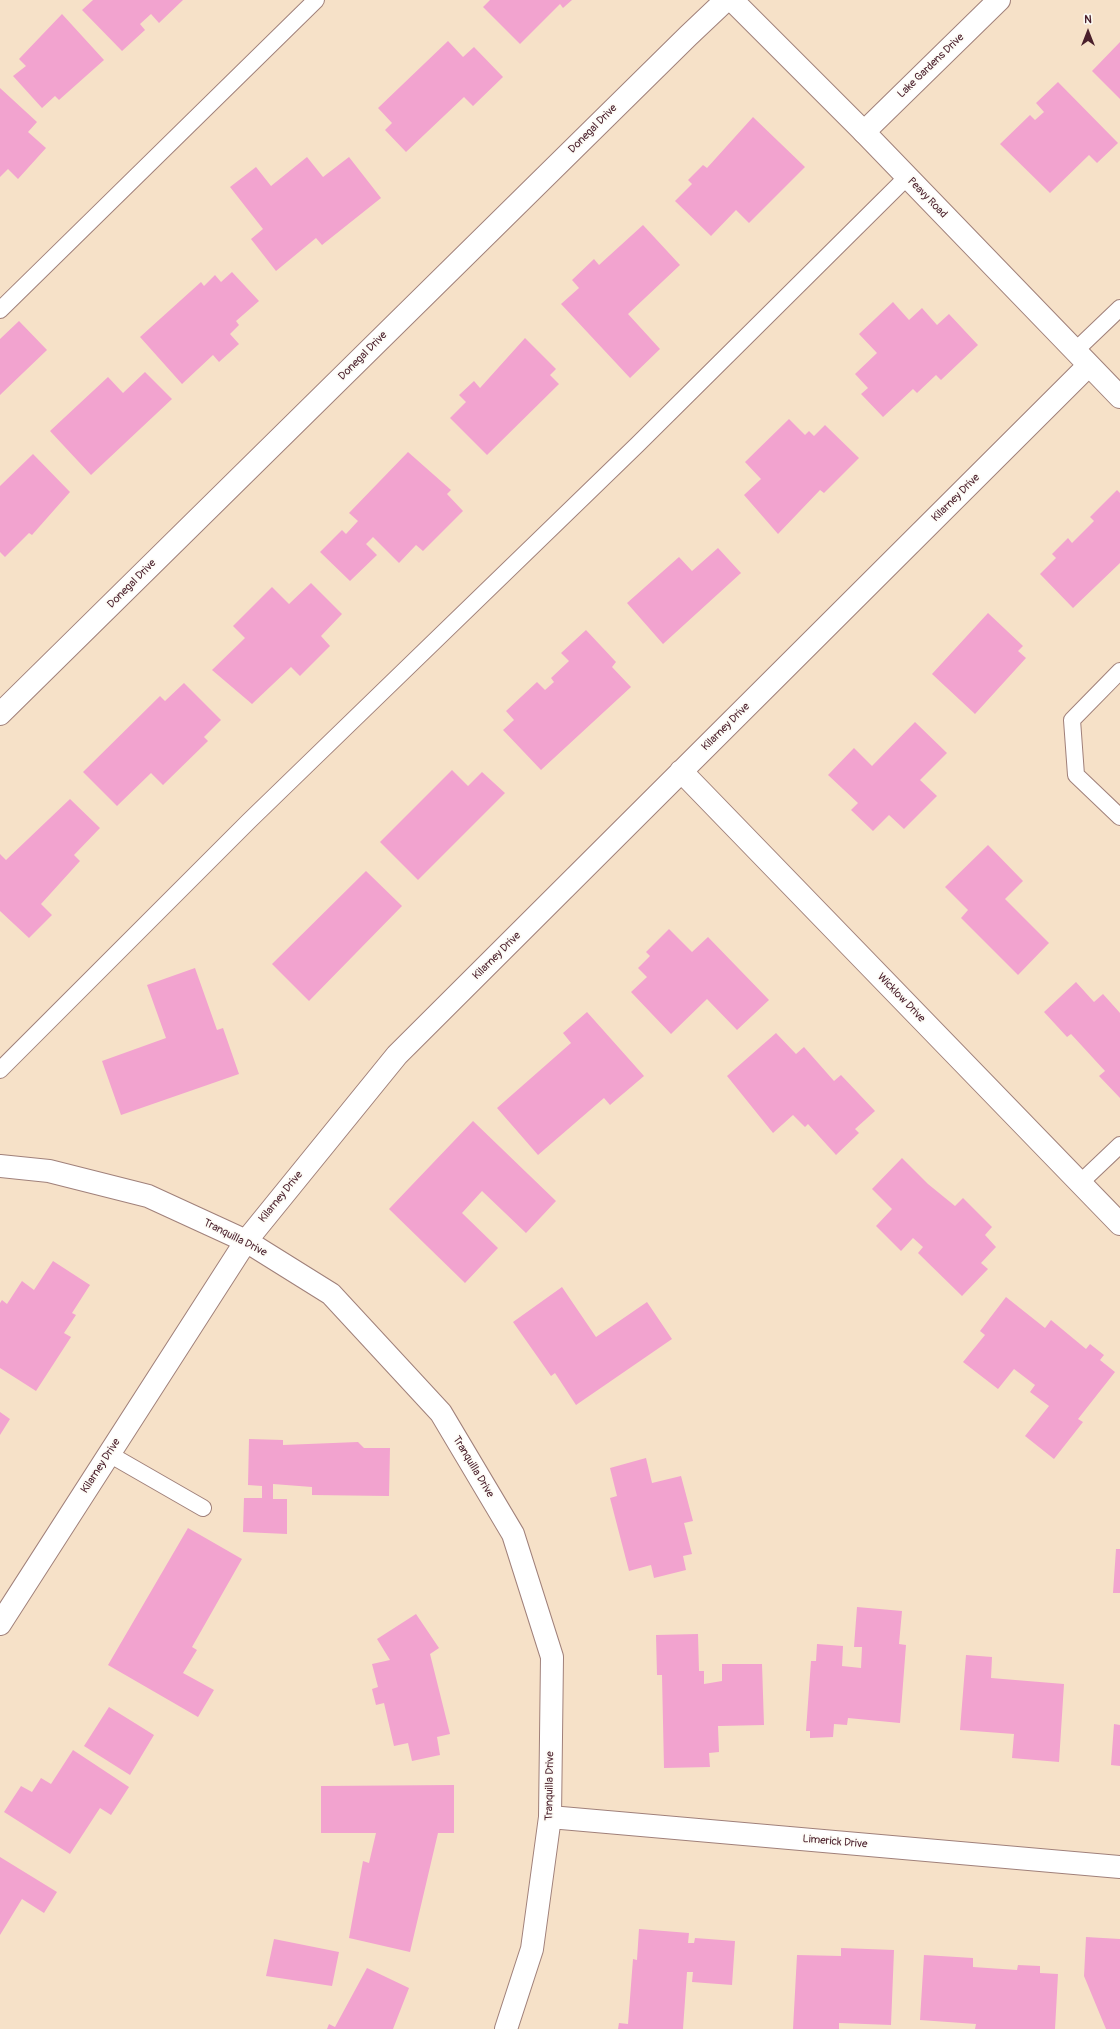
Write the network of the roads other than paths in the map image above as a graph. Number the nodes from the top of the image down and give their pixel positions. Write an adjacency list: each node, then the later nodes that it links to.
1 (316, 0): 8 (lane)
2 (726, 0): 12 (street, Donegal Drive)
3 (732, 0): 5 (street, Peavy Road)
4 (999, 0): 5 (street, Lake Gardens Drive)
5 (864, 132): 6 (street, Peavy Road)
6 (907, 177): 9 (street, Peavy Road); 15 (lane)
7 (1120, 308): 9 (lane)
8 (0, 310)
9 (1082, 359): 10 (street, Peavy Road); 13 (street, Kilarney Drive)
10 (1120, 397)
11 (1120, 672): 14 (lane)
12 (0, 714)
13 (681, 771): 18 (street, Wicklow Drive); 20 (street, Kilarney Drive)
14 (1120, 817)
15 (0, 1070)
16 (1120, 1145): 18 (lane)
17 (0, 1166): 20 (street, Tranquilla Drive)
18 (1080, 1183): 19 (street, Wicklow Drive)
19 (1120, 1224)
20 (246, 1241): 21 (street, Kilarney Drive); 24 (street, Tranquilla Drive)
21 (109, 1454): 22 (lane); 23 (street, Kilarney Drive)
22 (203, 1508)
23 (0, 1624)
24 (550, 1817): 25 (street, Limerick Drive); 26 (street, Tranquilla Drive)
25 (1120, 1867)
26 (506, 2029)

